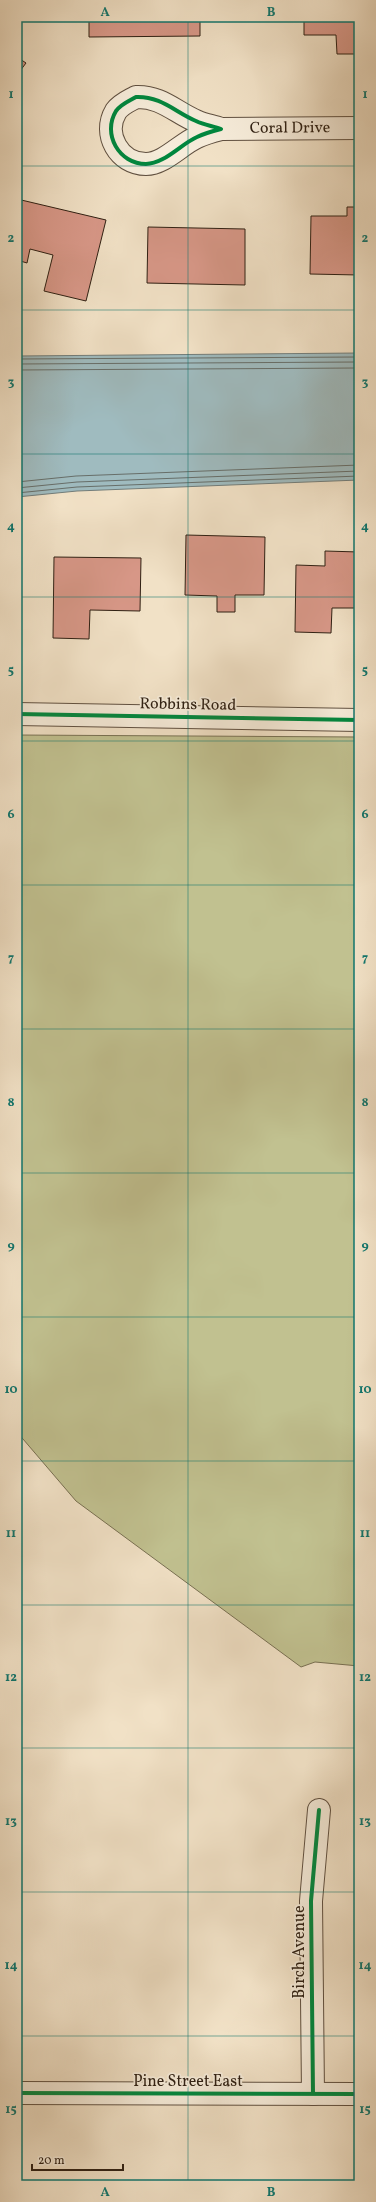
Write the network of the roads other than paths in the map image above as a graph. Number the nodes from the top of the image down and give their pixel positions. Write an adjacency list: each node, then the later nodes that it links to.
1 (359, 128): 2 (street, Coral Drive)
2 (220, 129)
3 (17, 714): 4 (street, Robbins Road)
4 (359, 720)
5 (319, 1810): 7 (street, Birch Avenue)
6 (17, 2093): 7 (street, Pine Street East)
7 (313, 2094): 8 (street, Pine Street East)
8 (359, 2094)

